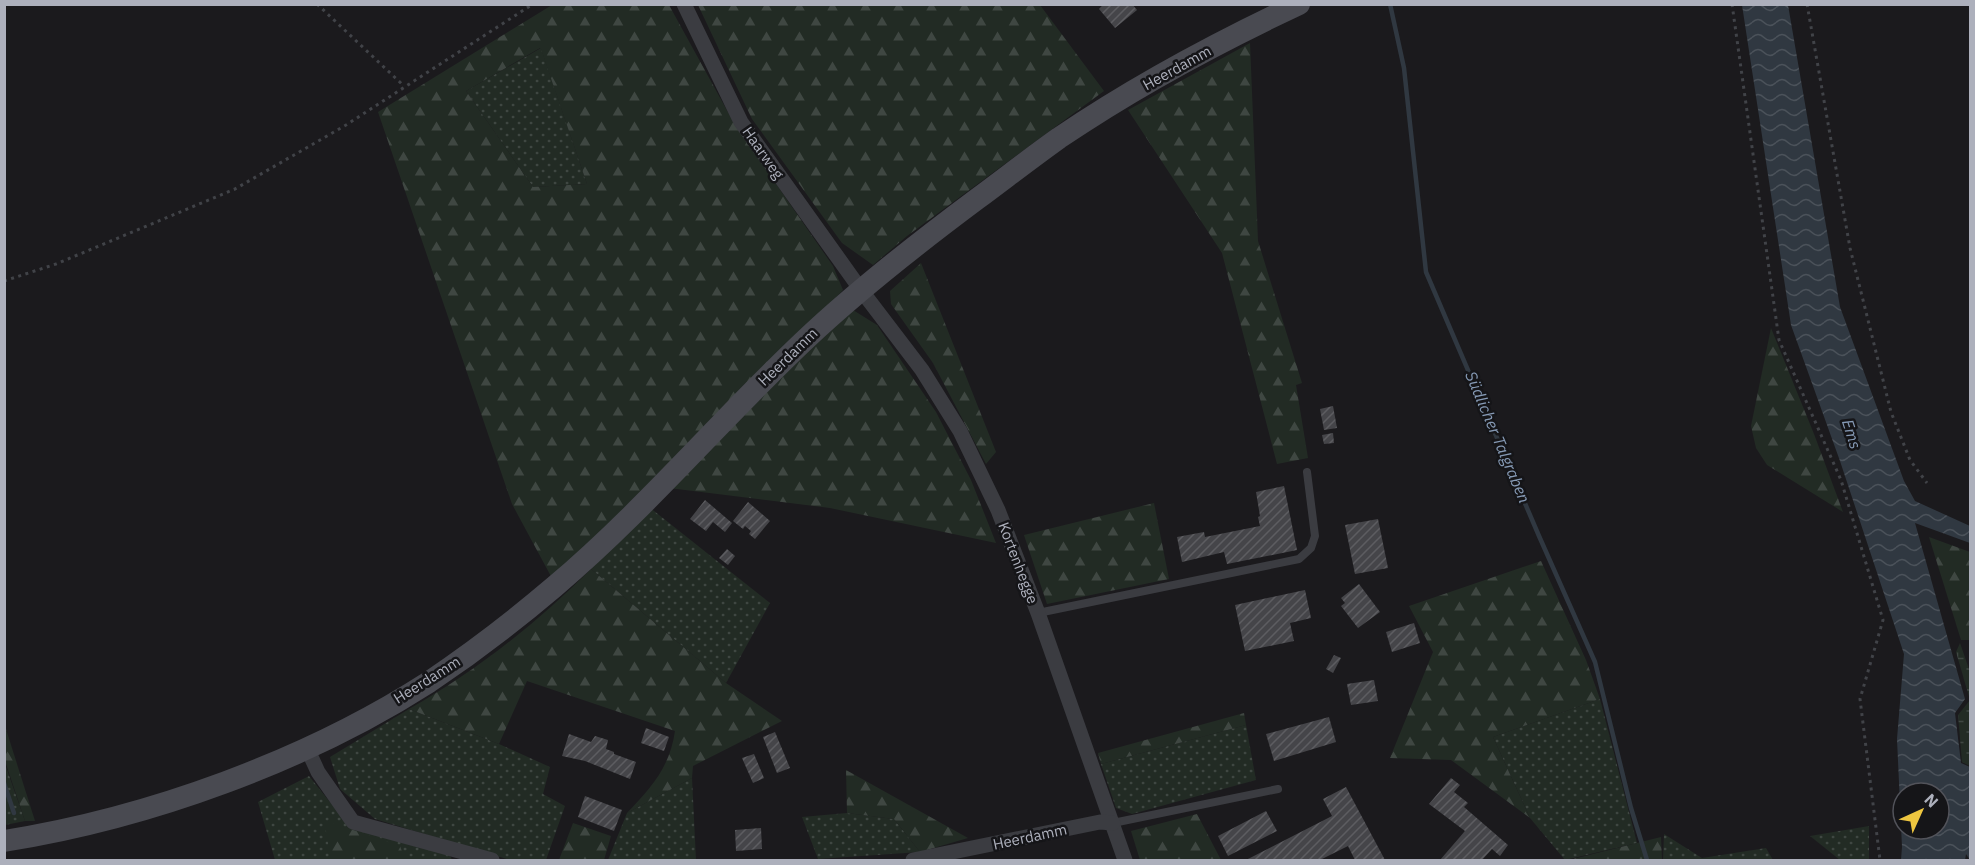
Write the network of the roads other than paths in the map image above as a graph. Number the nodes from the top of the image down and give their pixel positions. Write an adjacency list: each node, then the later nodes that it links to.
1 (684, 4): 3 (street, Haarweg)
2 (1299, 4): 3 (street, Heerdamm)
3 (861, 290): 5 (street, Kortenhegge); 6 (street, Heerdamm)
4 (1307, 472): 5 (lane)
5 (1038, 614): 8 (street, Kortenhegge)
6 (307, 748): 9 (street, Heerdamm); 10 (street)
7 (1278, 789): 8 (lane)
8 (1113, 824): 12 (street, Heerdamm); 13 (street, Kortenhegge)
9 (4, 841)
10 (456, 856): 11 (street)
11 (492, 861)
12 (913, 861)
13 (1125, 861)

